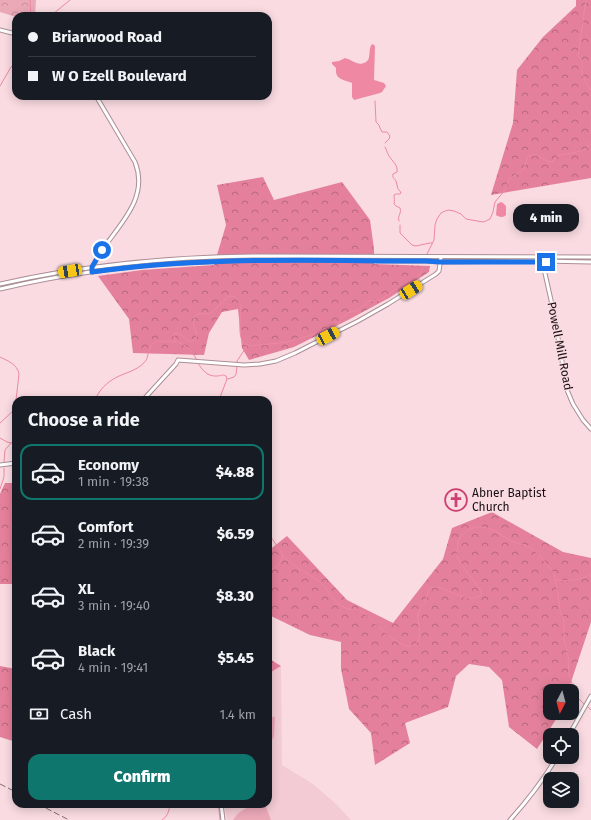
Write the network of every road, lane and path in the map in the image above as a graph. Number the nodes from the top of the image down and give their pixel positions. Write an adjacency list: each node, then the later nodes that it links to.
1 (0, 30): 2 (main road)
2 (12, 33)
3 (98, 100): 13 (main road)
4 (542, 256): 6 (main road); 7 (main road); 9 (main road, Powell Mill Road)
5 (227, 257): 6 (main road); 8 (main road); 10 (main road)
6 (441, 257): 11 (main road)
7 (591, 257)
8 (227, 261): 11 (main road); 14 (main road)
9 (542, 261): 11 (main road); 12 (main road); 19 (main road, Powell Mill Road)
10 (134, 262): 13 (main road); 14 (main road)
11 (440, 262): 18 (main road)
12 (591, 262)
13 (92, 267): 15 (main road); 16 (main road)
14 (136, 267): 15 (main road)
15 (92, 272): 17 (main road)
16 (0, 284)
17 (0, 289)
18 (147, 396)
19 (591, 429)
20 (12, 464): 21 (main road)
21 (0, 465)
22 (591, 696): 23 (main road)
23 (573, 728)
24 (552, 764): 27 (main road)
25 (222, 808): 26 (main road)
26 (223, 820)
27 (510, 820)

